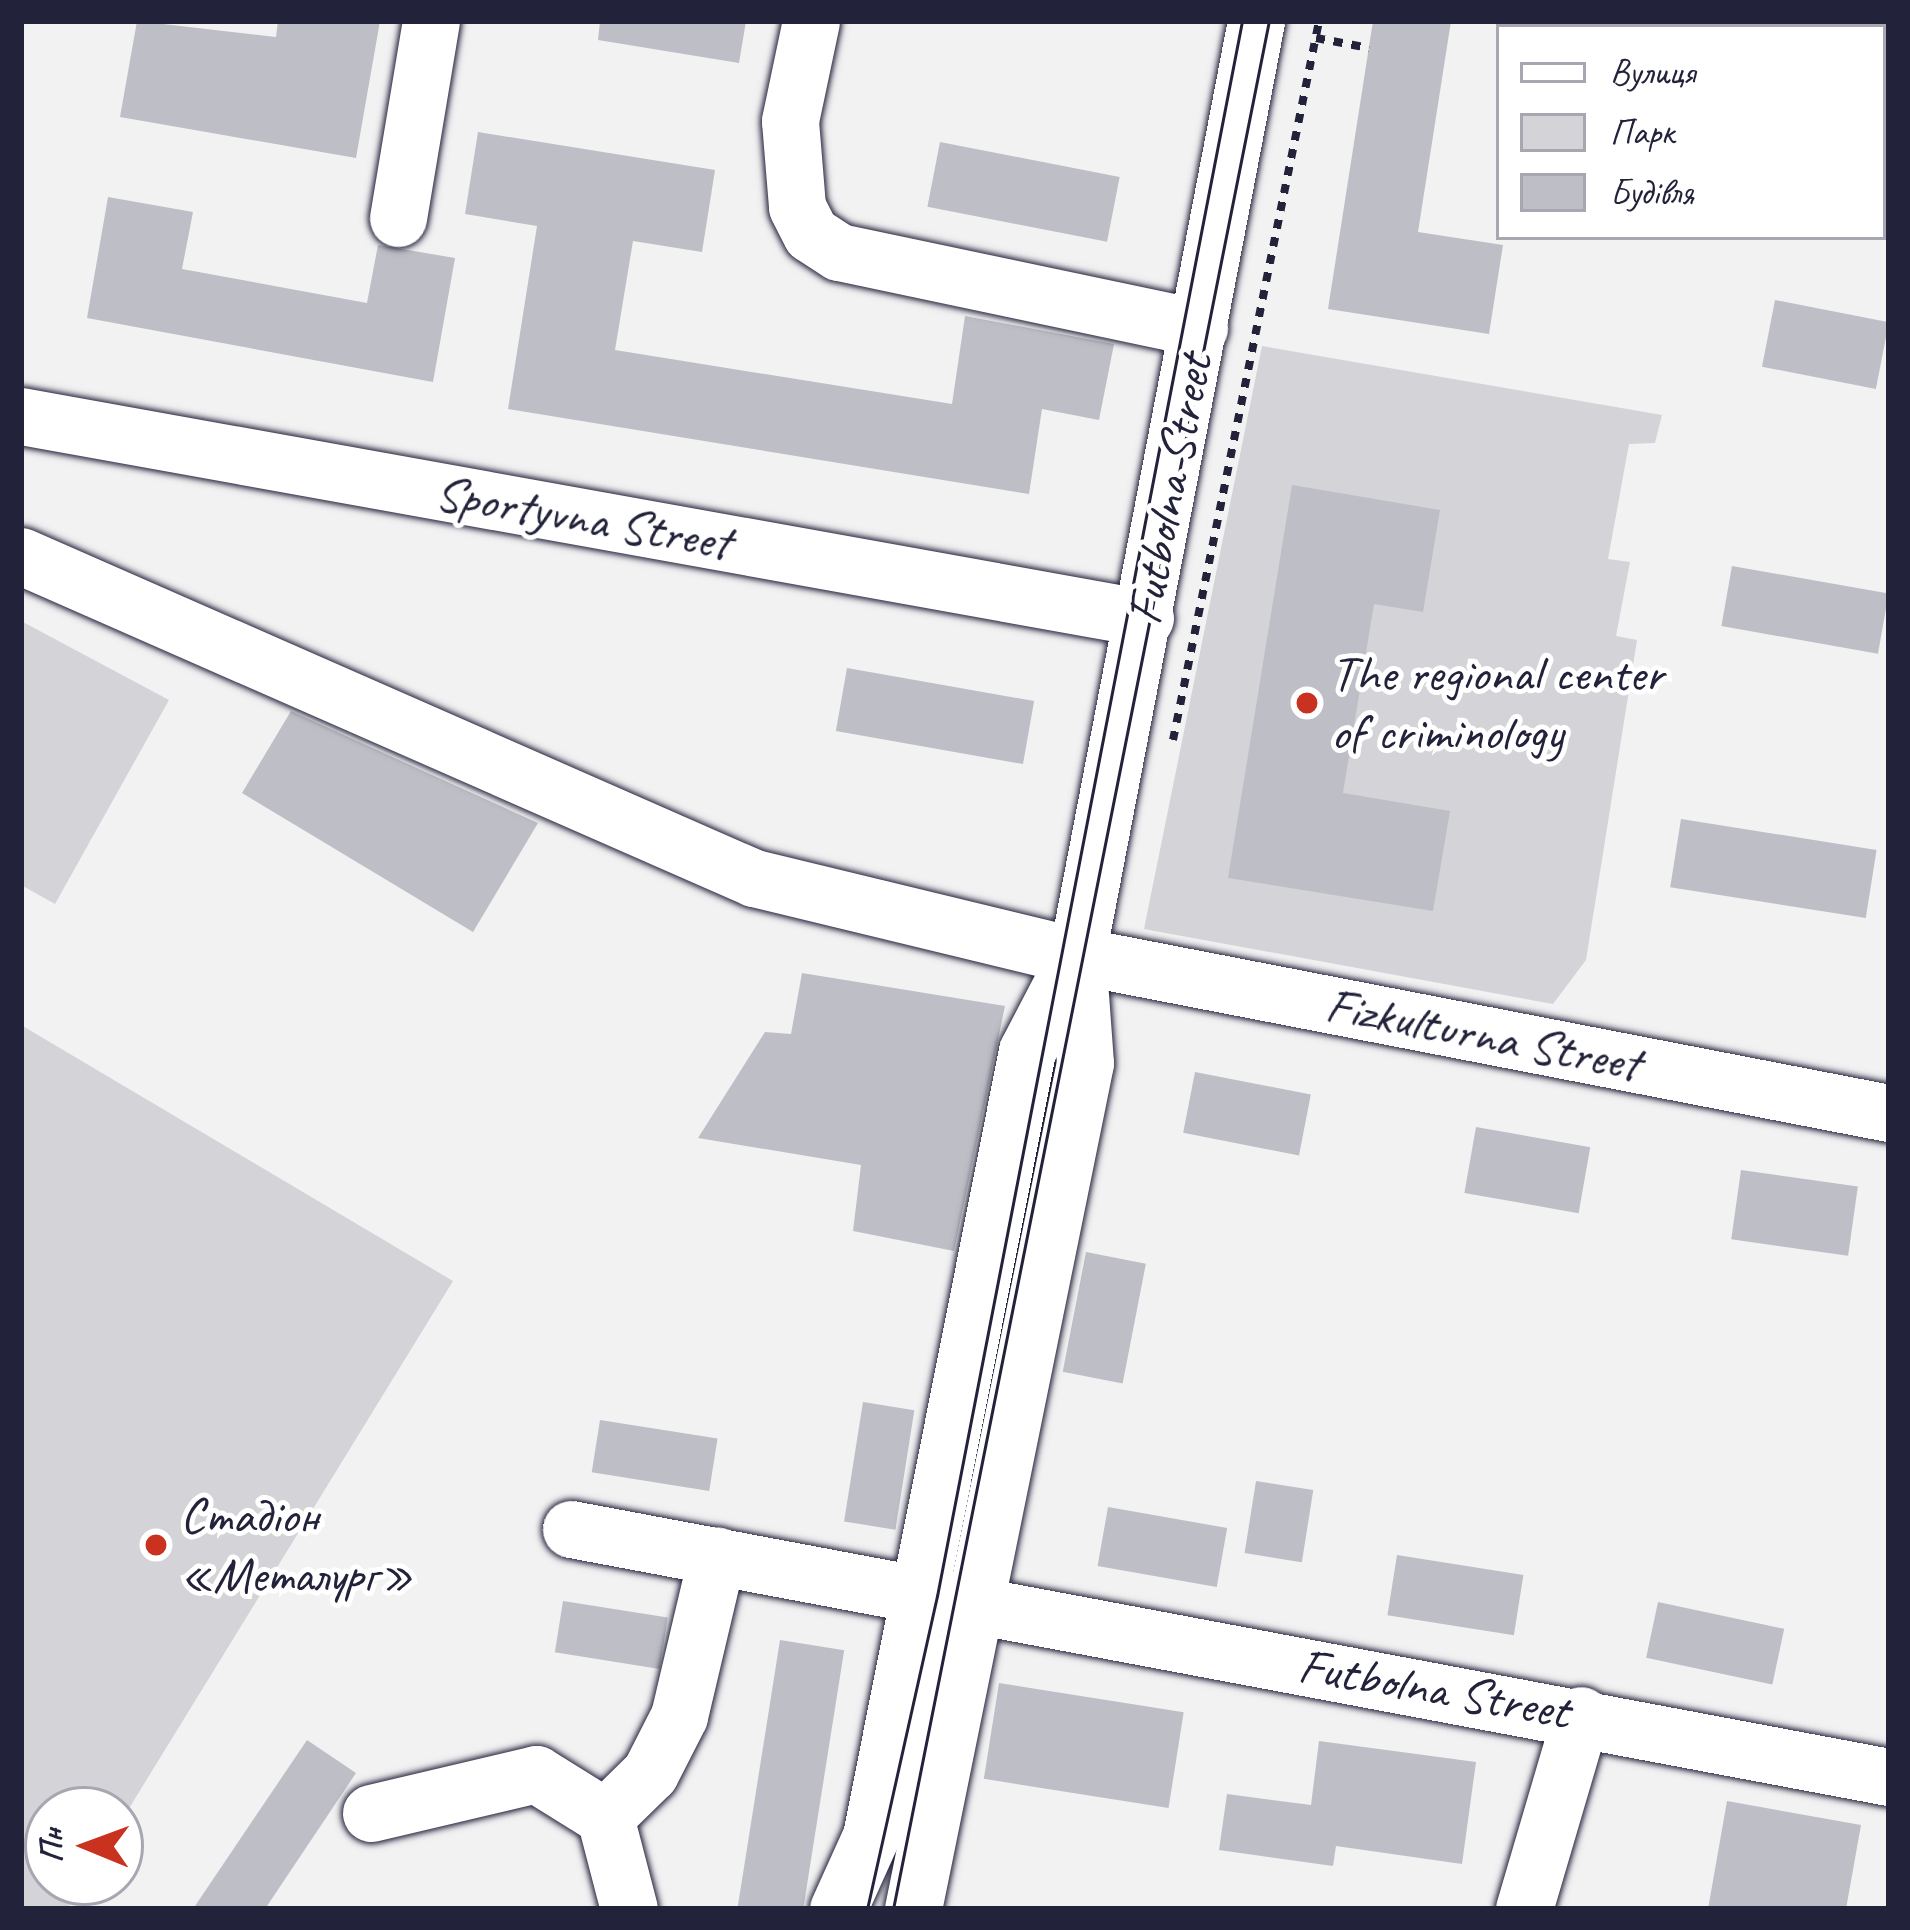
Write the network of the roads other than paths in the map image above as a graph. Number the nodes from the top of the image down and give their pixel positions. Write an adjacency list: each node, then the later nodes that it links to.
1 (431, 21): 4 (street)
2 (811, 21): 5 (street)
3 (1256, 21): 5 (street, Futbolna Street)
4 (398, 218)
5 (1199, 328): 8 (street, Futbolna Street)
6 (21, 416): 8 (street, Sportyvna Street)
7 (21, 556): 9 (street)
8 (1145, 618): 9 (street, Futbolna Street)
9 (1076, 955): 10 (street, Fizkulturna Street); 13 (street, Futbolna Street); 14 (street, Futbolna Street)
10 (1889, 1112)
11 (571, 1529): 12 (street, Futbolna Street)
12 (718, 1555): 13 (street, Futbolna Street); 18 (street)
13 (920, 1592): 14 (street, Futbolna Street); 20 (street, Futbolna Street)
14 (978, 1605): 15 (street, Futbolna Street); 21 (street, Futbolna Street)
15 (1581, 1715): 16 (street, Futbolna Street); 22 (street)
16 (1889, 1778)
17 (371, 1814): 18 (street)
18 (605, 1817): 19 (street)
19 (629, 1909)
20 (838, 1909)
21 (913, 1909)
22 (1524, 1909)

